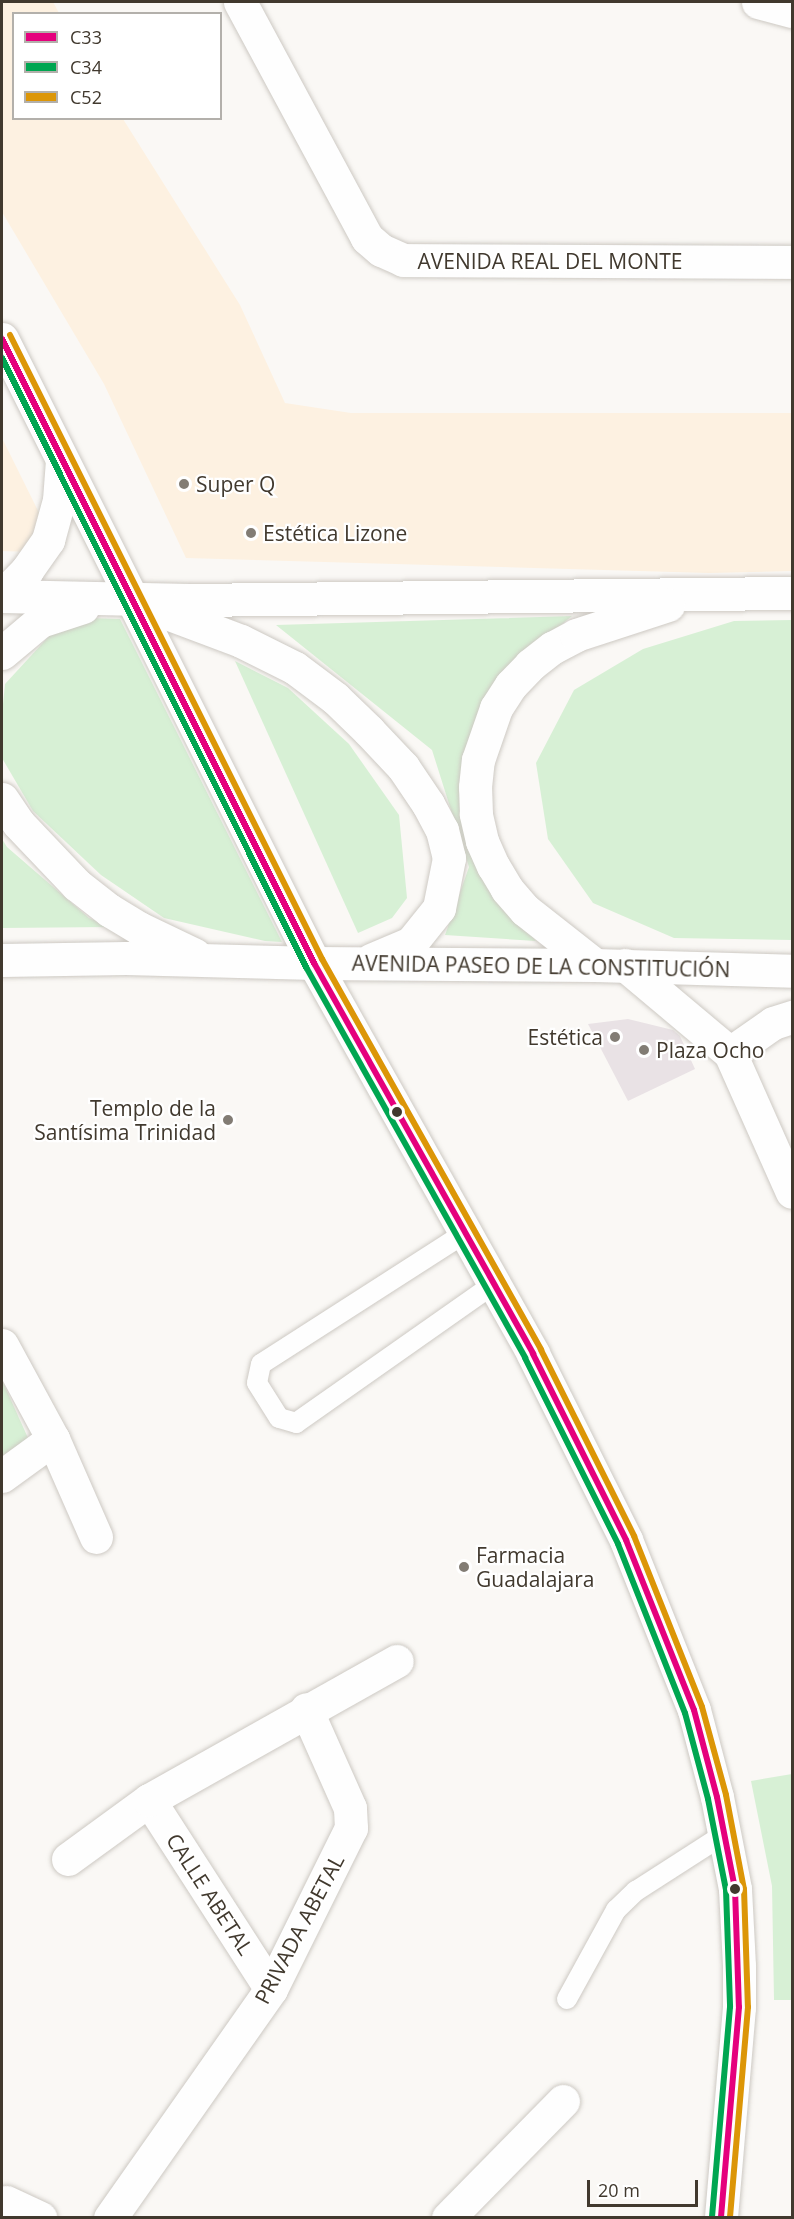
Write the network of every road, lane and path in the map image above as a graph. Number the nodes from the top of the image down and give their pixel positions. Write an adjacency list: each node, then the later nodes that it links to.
1 (240, 2): 4 (street, AVENIDA REAL DEL MONTE)
2 (758, 2): 3 (street)
3 (792, 11)
4 (792, 262)
5 (2, 339): 6 (street)
6 (62, 460): 9 (street); 10 (street)
7 (792, 593): 8 (street)
8 (701, 594): 10 (street); 17 (street)
9 (2, 596): 10 (street)
10 (132, 600): 11 (street); 15 (street); 16 (street)
11 (2, 653)
12 (2, 799): 13 (street)
13 (204, 959): 14 (street, AVENIDA PASEO DE LA CONSTITUCIÓN); 15 (street, AVENIDA PASEO DE LA CONSTITUCIÓN)
14 (2, 960)
15 (314, 963): 16 (street, AVENIDA PASEO DE LA CONSTITUCIÓN); 22 (street)
16 (364, 964): 17 (street, AVENIDA PASEO DE LA CONSTITUCIÓN)
17 (610, 965): 18 (street, AVENIDA PASEO DE LA CONSTITUCIÓN); 20 (street)
18 (792, 971)
19 (792, 1017): 20 (street)
20 (730, 1053): 21 (street)
21 (792, 1192)
22 (465, 1233): 23 (street); 23 (lane)
23 (494, 1284): 31 (street)
24 (2, 1345): 25 (street)
25 (53, 1438): 26 (street); 27 (street)
26 (2, 1476)
27 (96, 1537)
28 (397, 1660): 29 (street)
29 (306, 1710): 30 (street); 33 (street, PRIVADA ABETAL)
30 (149, 1800): 32 (street); 33 (street, CALLE ABETAL)
31 (723, 1835): 34 (lane); 40 (street)
32 (68, 1858)
33 (271, 1989): 38 (street, PRIVADA ABETAL)
34 (567, 1999)
35 (563, 2101): 39 (street)
36 (6, 2204): 37 (street)
37 (40, 2217)
38 (110, 2217)
39 (448, 2217)
40 (721, 2217)

